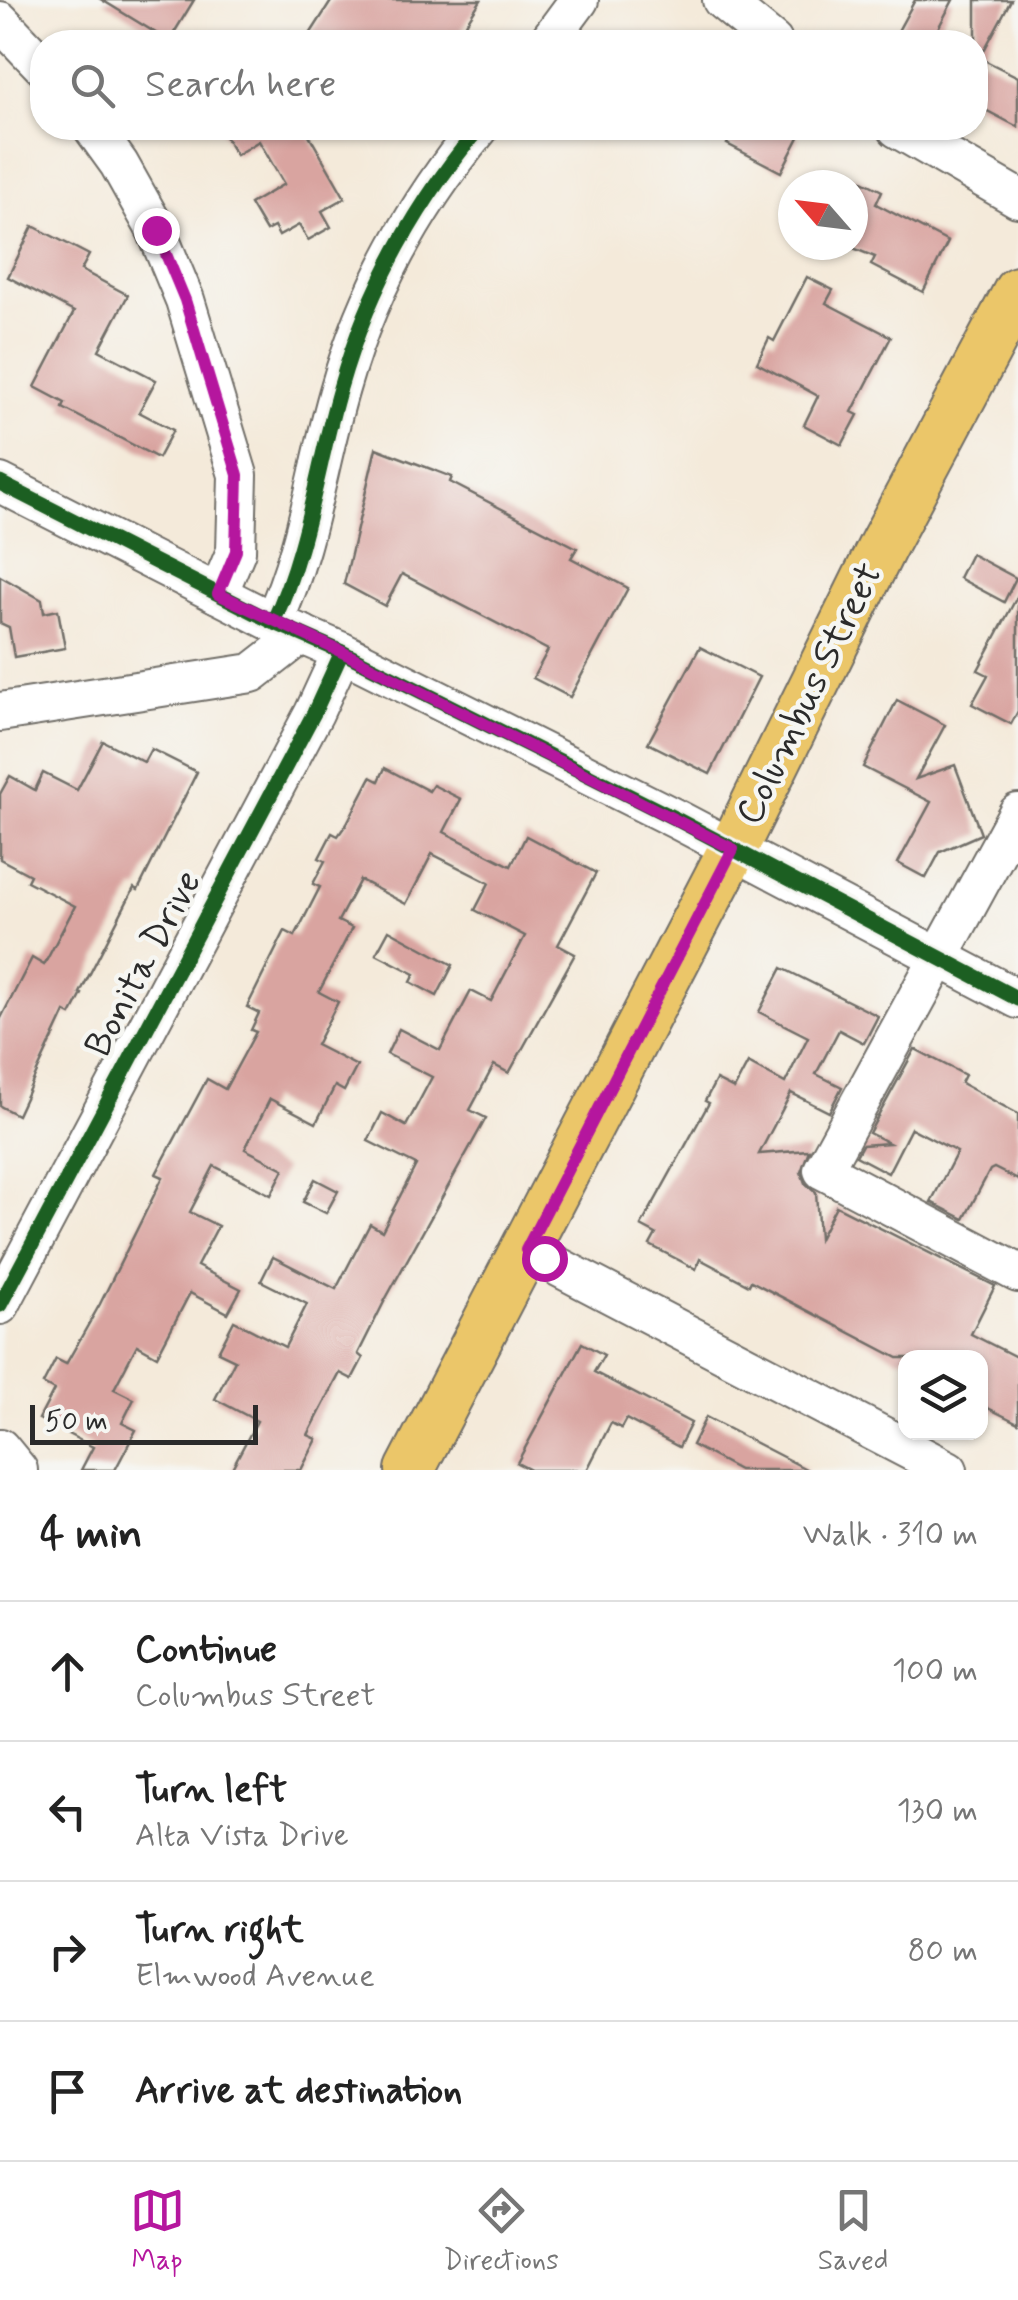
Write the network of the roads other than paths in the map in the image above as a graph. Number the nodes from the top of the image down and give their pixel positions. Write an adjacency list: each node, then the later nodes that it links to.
1 (578, 0): 4 (street)
2 (722, 0): 5 (street)
3 (0, 22): 6 (street)
4 (557, 30)
5 (758, 30)
6 (30, 52)
7 (102, 140): 13 (street)
8 (470, 140): 14 (street)
9 (919, 140): 10 (street)
10 (1018, 198)
11 (1018, 291): 18 (main road, Columbus Street)
12 (0, 483): 13 (street)
13 (218, 594): 14 (street)
14 (288, 628): 15 (street); 16 (street)
15 (342, 652): 18 (street); 23 (street, Bonita Drive)
16 (0, 712)
17 (1018, 813): 19 (street)
18 (733, 849): 19 (street); 21 (main road, Columbus Street)
19 (941, 958): 20 (street); 22 (street)
20 (1018, 999)
21 (526, 1250): 25 (street); 27 (main road, Columbus Street)
22 (1018, 1273)
23 (0, 1305)
24 (0, 1448): 26 (street)
25 (926, 1465)
26 (18, 1470)
27 (410, 1470)

